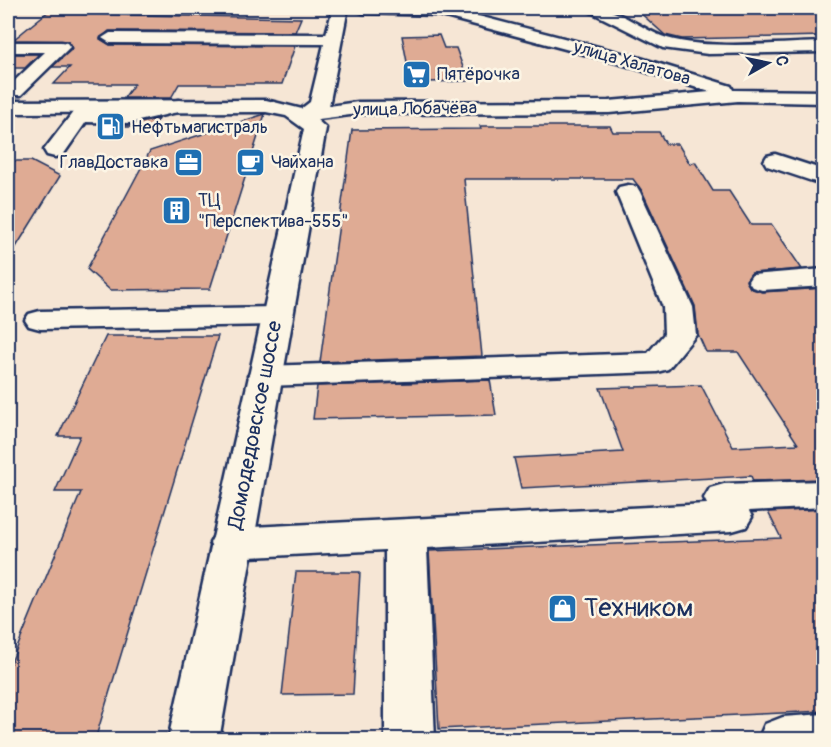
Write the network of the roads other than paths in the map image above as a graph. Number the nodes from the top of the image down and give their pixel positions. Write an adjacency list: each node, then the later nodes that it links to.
1 (340, 8): 8 (street)
2 (363, 8): 6 (street)
3 (471, 8): 4 (street); 6 (street)
4 (494, 8)
5 (594, 8): 10 (street)
6 (438, 10): 12 (street, улица Халатова)
7 (110, 38): 8 (street)
8 (333, 39): 17 (street)
9 (8, 47): 14 (street)
10 (824, 47)
11 (449, 86): 15 (street)
12 (738, 95): 13 (street, улица Лобачёва); 15 (street, улица Лобачёва); 18 (street, улица Халатова)
13 (824, 97)
14 (11, 99): 16 (street)
15 (454, 108): 17 (street, улица Лобачёва)
16 (84, 111): 17 (street, улица Лобачёва); 19 (street)
17 (303, 115): 25 (street, Домодедовское шоссе)
18 (814, 117)
19 (55, 150)
20 (775, 161): 21 (street)
21 (824, 178)
22 (628, 192): 27 (street)
23 (824, 277): 24 (street)
24 (762, 280)
25 (277, 315): 26 (street); 27 (street, Домодедовское шоссе)
26 (40, 320)
27 (265, 376): 30 (street, Домодедовское шоссе)
28 (824, 494): 29 (street)
29 (406, 535): 30 (street); 33 (street)
30 (231, 543): 32 (street, Домодедовское шоссе)
31 (824, 737): 34 (street)
32 (193, 740)
33 (410, 740)
34 (783, 740)

